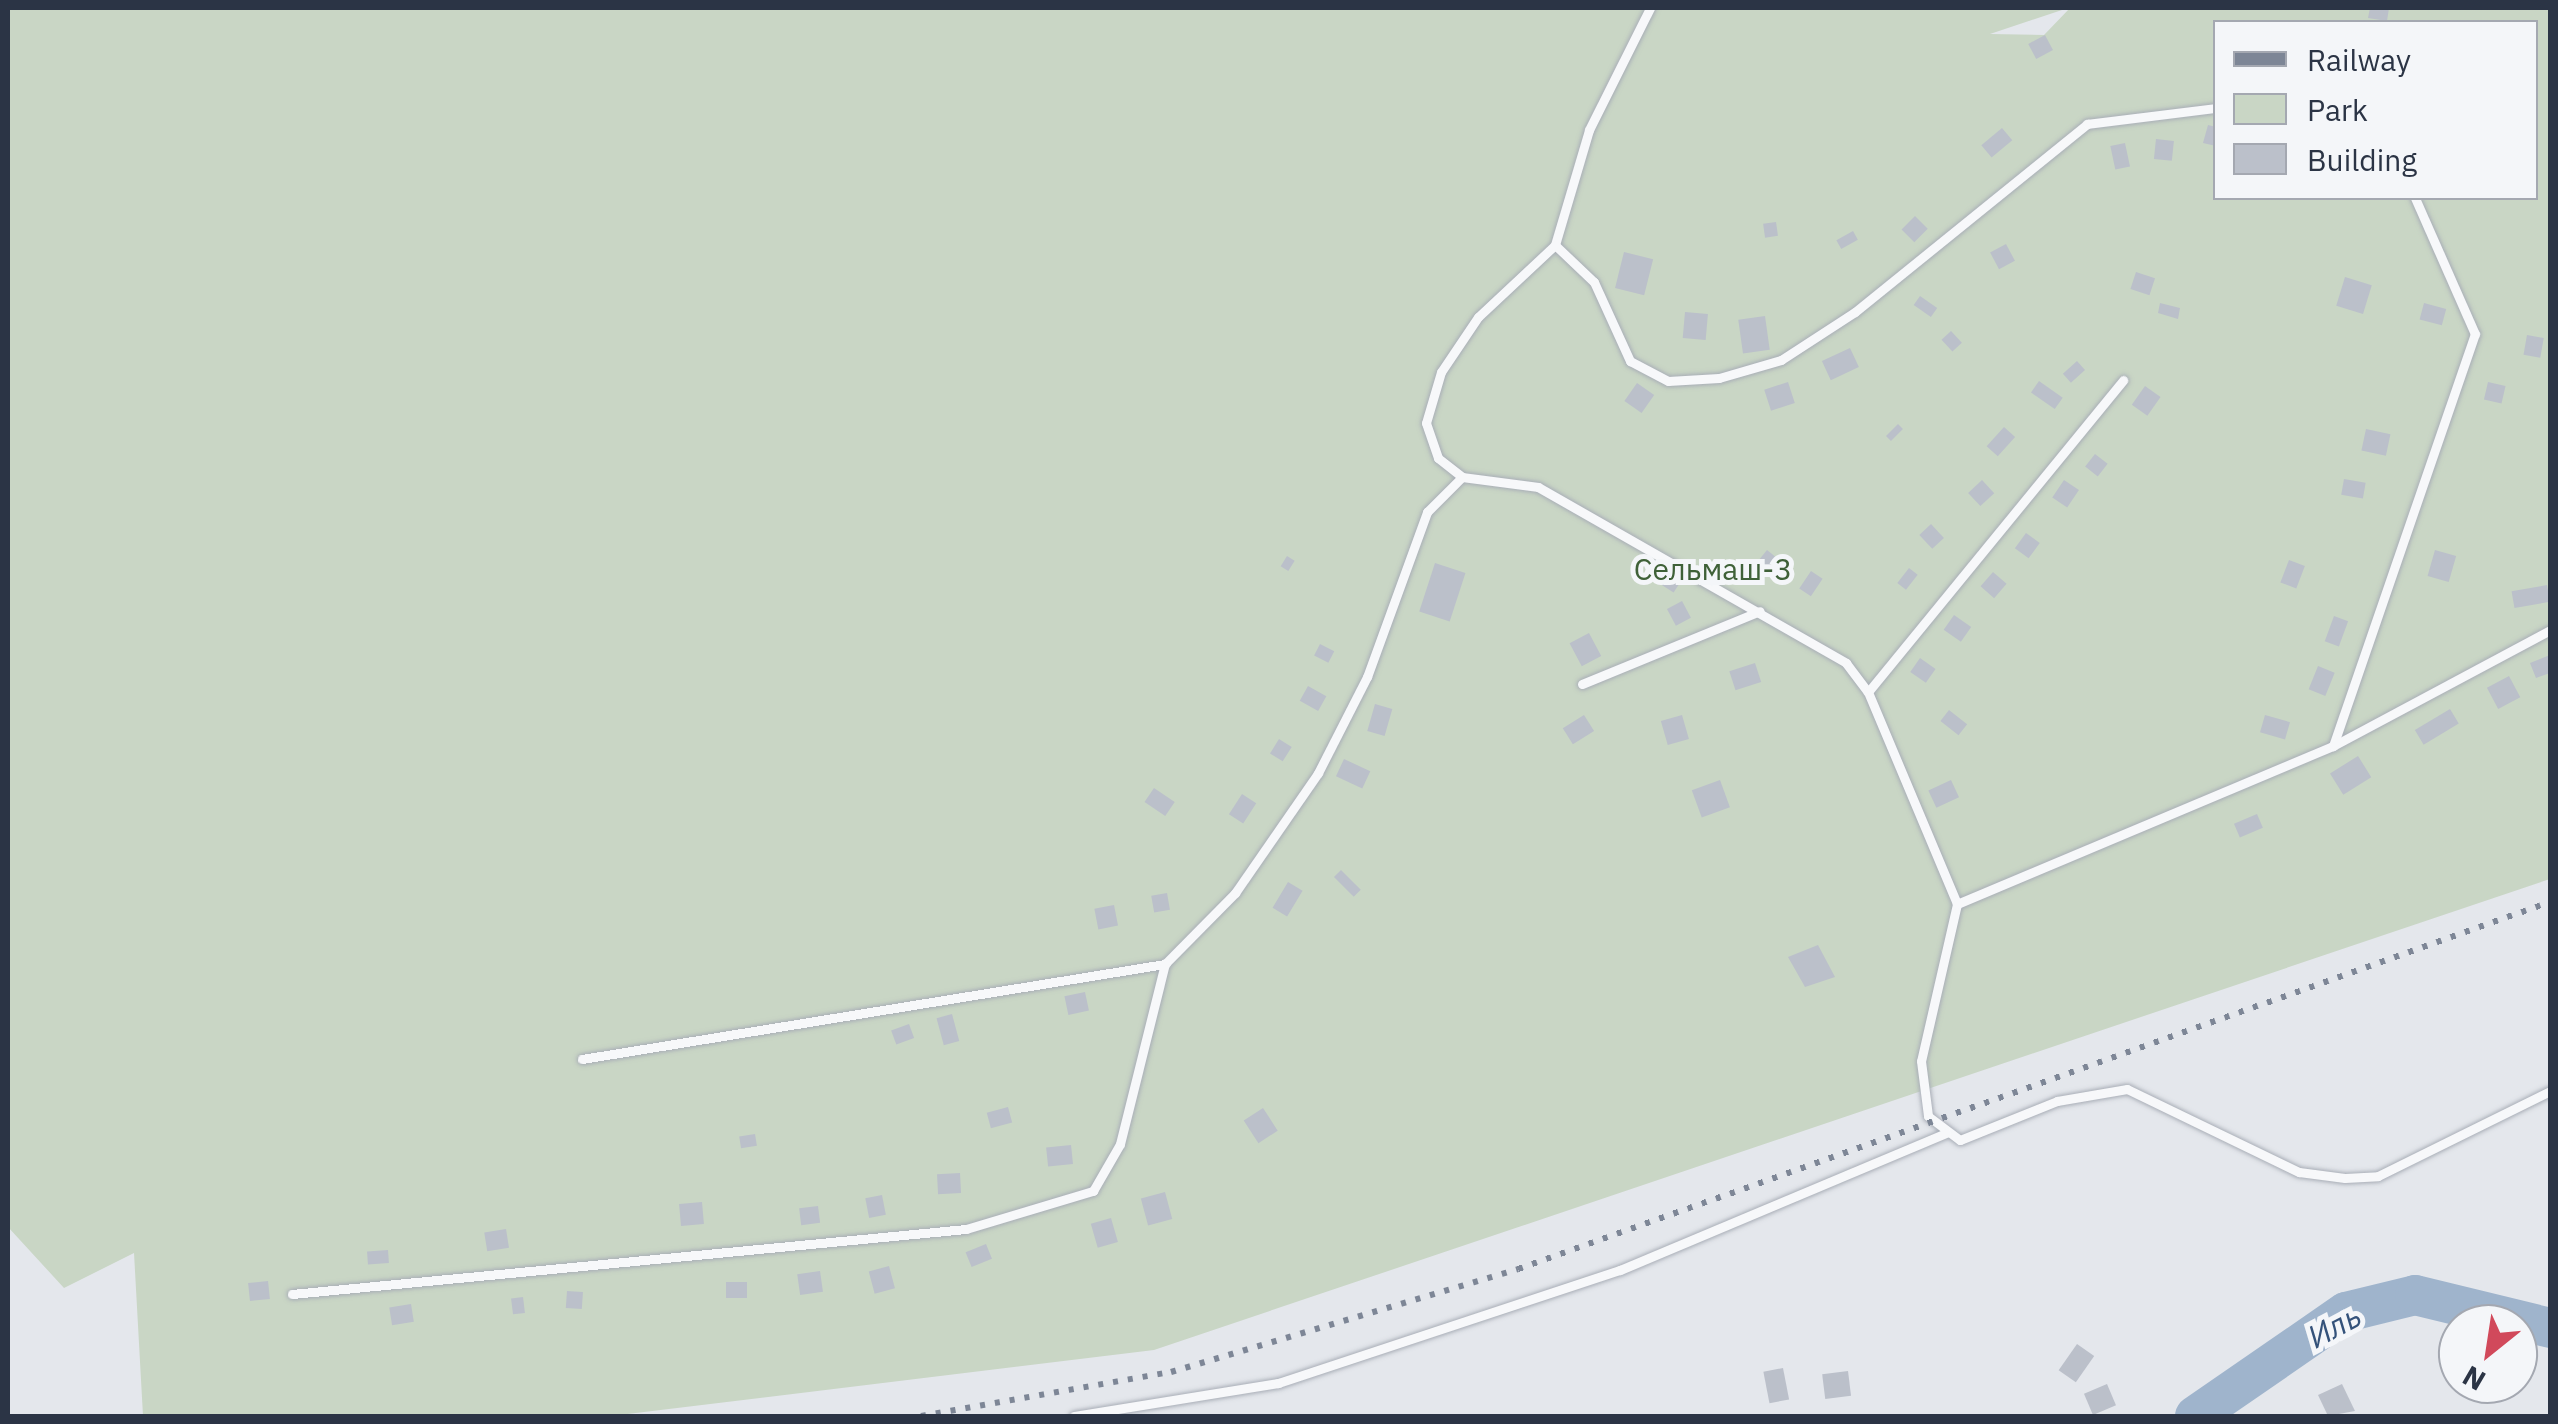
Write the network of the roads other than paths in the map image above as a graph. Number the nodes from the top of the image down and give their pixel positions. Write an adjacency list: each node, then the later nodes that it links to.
1 (1650, 8): 4 (lane)
2 (2213, 108): 4 (lane)
3 (2416, 200): 11 (lane)
4 (1554, 244): 6 (lane)
5 (2124, 380): 10 (lane)
6 (1462, 476): 7 (lane); 13 (lane)
7 (1760, 610): 9 (lane); 10 (lane)
8 (2550, 630): 11 (lane)
9 (1582, 684)
10 (1868, 692): 12 (lane)
11 (2333, 746): 12 (lane)
12 (1957, 904): 16 (lane)
13 (1165, 964): 14 (lane); 17 (lane)
14 (582, 1059)
15 (2550, 1091): 16 (lane)
16 (1946, 1133): 18 (lane)
17 (292, 1294)
18 (1074, 1416)

